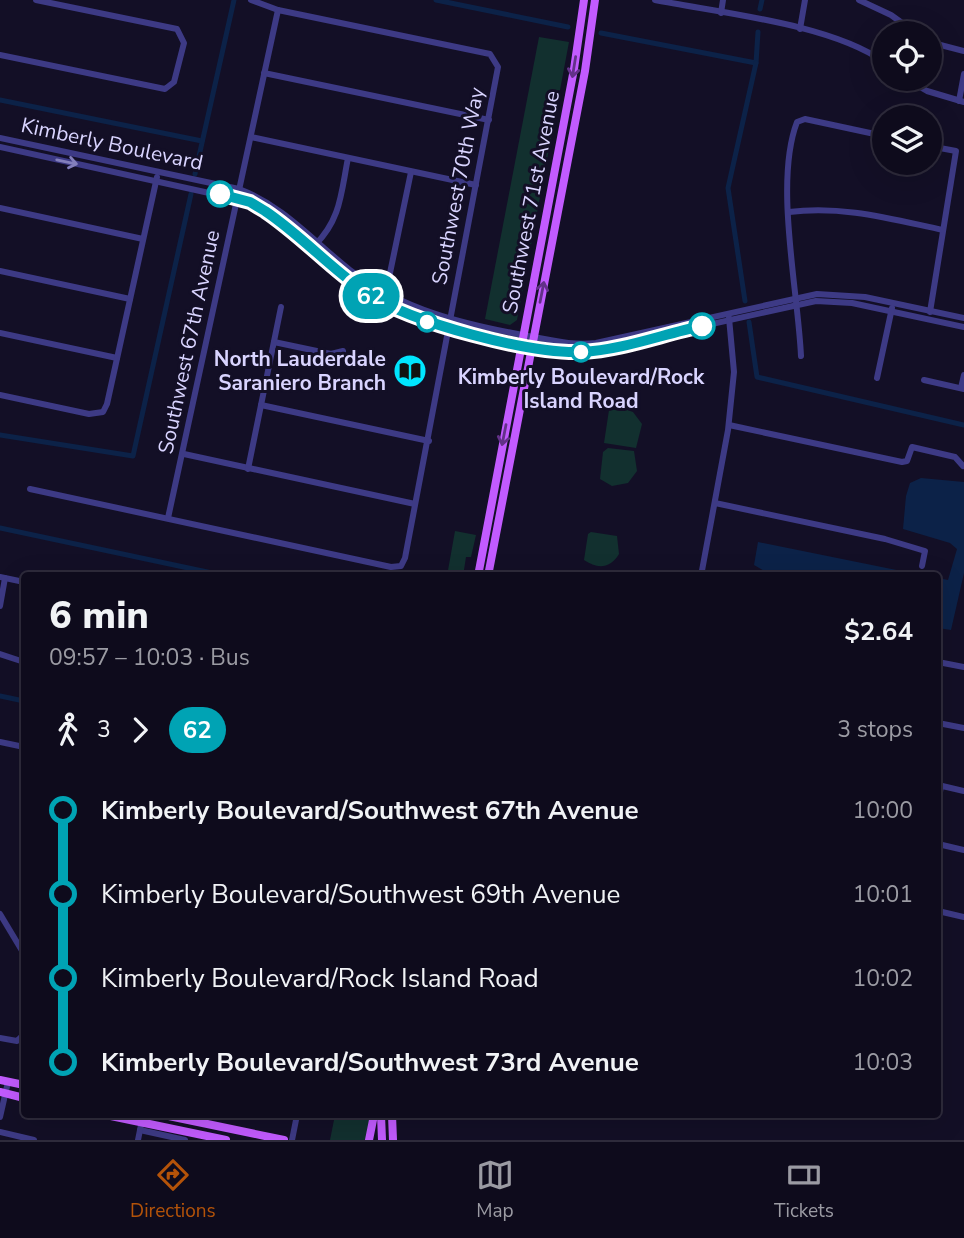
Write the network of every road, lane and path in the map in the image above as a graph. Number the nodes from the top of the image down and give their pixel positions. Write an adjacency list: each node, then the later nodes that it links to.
1 (36, 0): 15 (street)
2 (251, 0): 9 (street)
3 (584, 0): 58 (main road, Southwest 71st Avenue, one-way to 58)
4 (595, 0): 59 (main road, Southwest 71st Avenue, one-way to 4)
5 (655, 0): 10 (street)
6 (723, 0): 10 (street)
7 (805, 0): 12 (street)
8 (859, 0): 11 (street)
9 (278, 10): 17 (street, Southwest 67th Avenue); 21 (street, Southwest 70th Way)
10 (721, 13): 12 (street)
11 (899, 21)
12 (800, 29): 16 (street)
13 (942, 45): 14 (street)
14 (964, 51)
15 (0, 55)
16 (872, 55)
17 (264, 73): 21 (street); 23 (street, Southwest 67th Avenue)
18 (964, 74): 20 (street)
19 (927, 91): 20 (street)
20 (962, 102)
21 (489, 120): 33 (street, Southwest 70th Way)
22 (872, 133): 37 (street)
23 (251, 137): 29 (street); 34 (street, Southwest 67th Avenue)
24 (0, 138): 25 (street, Kimberly Boulevard)
25 (32, 145): 28 (street); 30 (street, Kimberly Boulevard)
26 (0, 147): 28 (street, Kimberly Boulevard)
27 (942, 148): 38 (street)
28 (30, 154): 32 (street, Kimberly Boulevard, one-way to 32)
29 (348, 158): 31 (street); 40 (street)
30 (158, 171): 32 (street); 34 (street, Kimberly Boulevard)
31 (411, 172): 33 (street); 43 (street)
32 (156, 180): 35 (street, Kimberly Boulevard); 39 (street)
33 (476, 185): 54 (street, Southwest 70th Way)
34 (239, 189): 35 (street, Southwest 67th Avenue); 40 (street, Kimberly Boulevard)
35 (237, 198): 41 (street, Kimberly Boulevard); 72 (street, Southwest 67th Avenue)
36 (0, 208): 39 (street)
37 (789, 212): 38 (street); 45 (street)
38 (943, 230): 49 (street)
39 (143, 239): 44 (street)
40 (317, 243): 41 (street); 43 (street, Kimberly Boulevard)
41 (311, 248): 46 (street, Kimberly Boulevard)
42 (0, 271): 44 (street)
43 (386, 294): 46 (street); 54 (street, Kimberly Boulevard)
44 (130, 299): 63 (street)
45 (797, 300): 47 (street, Kimberly Boulevard); 50 (street, Kimberly Boulevard); 51 (street, Kimberly Boulevard); 62 (street)
46 (383, 302): 56 (street, Kimberly Boulevard)
47 (892, 303): 49 (street, Kimberly Boulevard); 50 (street)
48 (281, 307): 60 (street)
49 (930, 310): 52 (street, Kimberly Boulevard); 53 (street)
50 (891, 311): 53 (street, Kimberly Boulevard); 65 (street)
51 (728, 316): 59 (street, Kimberly Boulevard); 70 (street)
52 (964, 318)
53 (929, 319): 55 (street, Kimberly Boulevard)
54 (451, 320): 56 (street, Southwest 70th Way); 58 (street, Kimberly Boulevard)
55 (964, 327)
56 (450, 328): 58 (street, Kimberly Boulevard); 71 (street, Southwest 70th Way)
57 (0, 332): 63 (street)
58 (522, 339): 59 (street, Kimberly Boulevard); 80 (main road, Southwest 71st Avenue, one-way to 80)
59 (533, 341): 81 (main road, Southwest 71st Avenue)
60 (274, 342): 61 (street); 69 (street)
61 (343, 351)
62 (801, 356)
63 (117, 358): 68 (street)
64 (964, 375): 67 (street)
65 (877, 378)
66 (924, 380): 67 (street)
67 (963, 388)
68 (0, 395)
69 (261, 405): 71 (street); 74 (street)
70 (729, 425): 73 (street); 76 (street)
71 (429, 441): 77 (street, Southwest 70th Way)
72 (184, 454): 74 (street); 78 (street, Southwest 67th Avenue)
73 (963, 466)
74 (247, 469): 77 (street)
75 (30, 489): 78 (street)
76 (715, 503): 79 (street); 82 (street)
77 (415, 504): 78 (street, Southwest 70th Way)
78 (168, 518)
79 (922, 566)
80 (479, 572)
81 (489, 572)
82 (702, 572)
83 (3, 577): 84 (street); 85 (street)
84 (21, 581)
85 (0, 606)
86 (0, 654): 87 (street)
87 (21, 661)
88 (941, 663): 89 (street)
89 (964, 667)
90 (941, 724): 91 (street)
91 (964, 729)
92 (0, 741): 93 (street)
93 (21, 746)
94 (941, 785): 95 (street)
95 (964, 791)
96 (941, 845): 97 (street)
97 (964, 850)
98 (941, 912): 100 (street)
99 (0, 914): 101 (street)
100 (964, 917)
101 (21, 949)
102 (21, 1037): 103 (street)
103 (0, 1038)
104 (4, 1081): 105 (street)
105 (3, 1093): 106 (main road); 107 (street)
106 (21, 1097)
107 (0, 1117)
108 (121, 1118): 114 (main road)
109 (178, 1118): 120 (main road)
110 (296, 1118): 121 (street)
111 (373, 1118): 122 (main road)
112 (381, 1118): 123 (main road)
113 (392, 1118): 124 (main road)
114 (141, 1122): 117 (street); 118 (street); 119 (main road)
115 (0, 1132): 116 (street)
116 (34, 1140)
117 (138, 1140)
118 (185, 1140)
119 (226, 1140)
120 (284, 1140)
121 (292, 1140)
122 (369, 1140)
123 (382, 1140)
124 (393, 1140)

